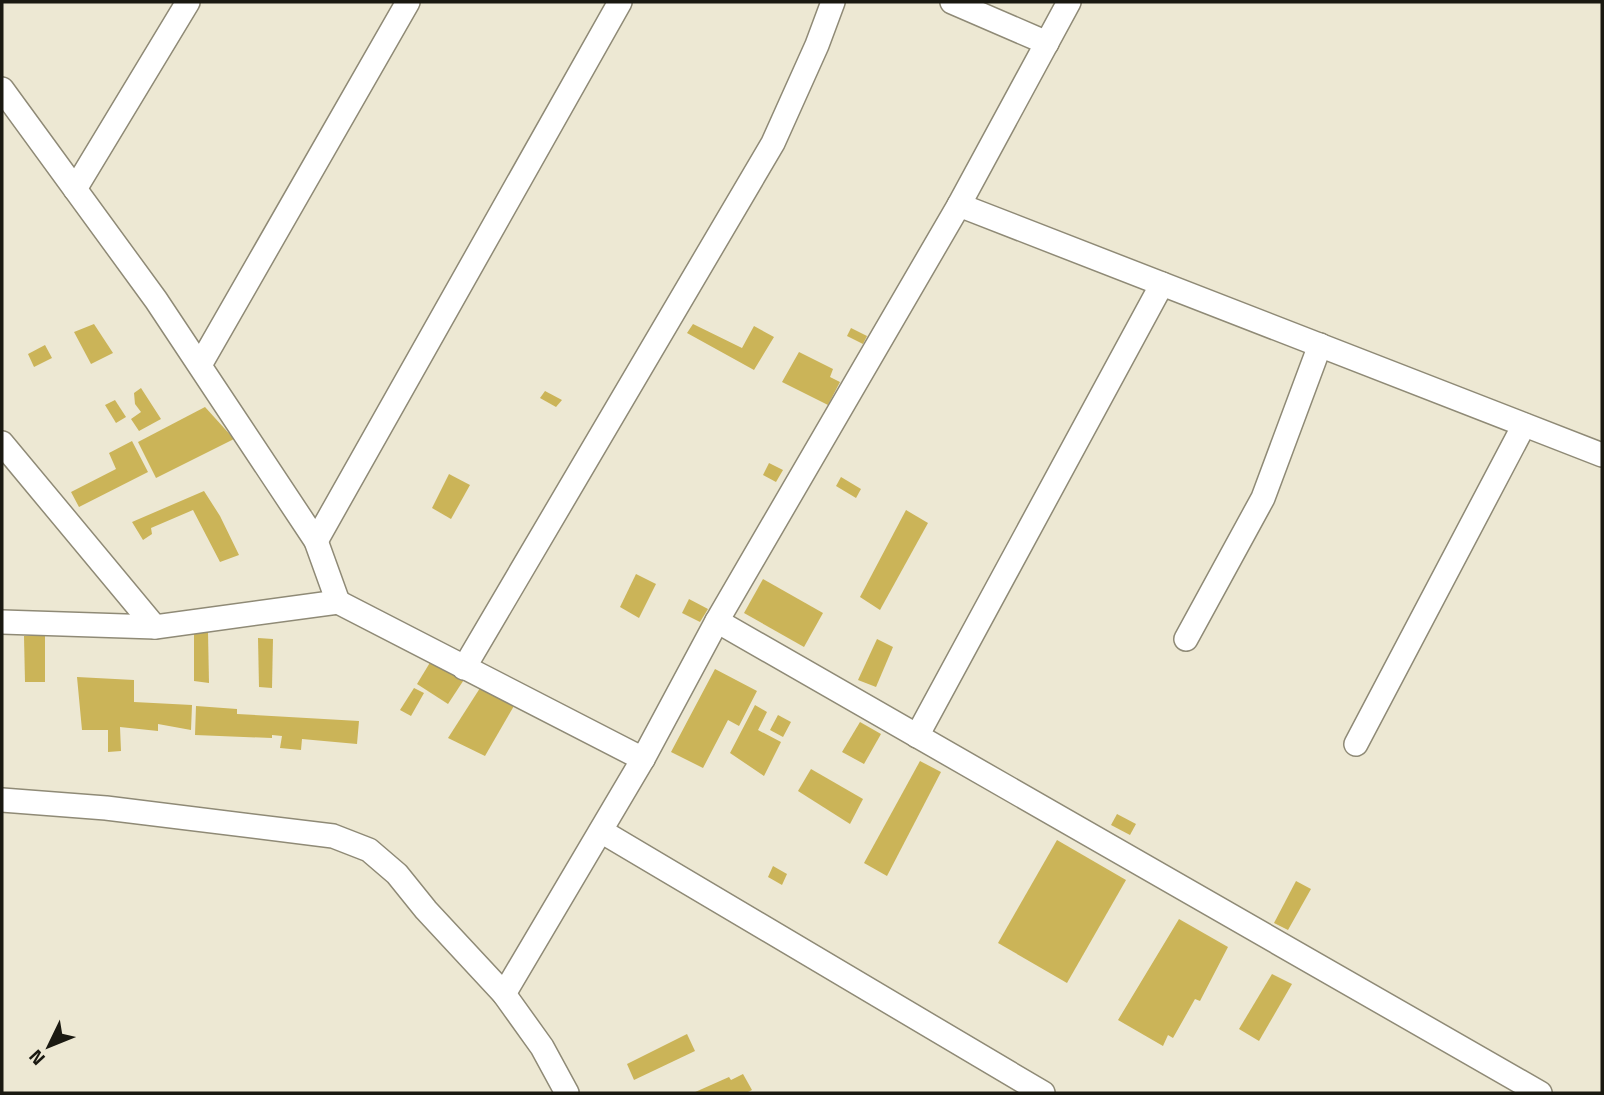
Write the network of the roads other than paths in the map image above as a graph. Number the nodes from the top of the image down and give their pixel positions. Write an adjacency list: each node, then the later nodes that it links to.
1 (188, 2): 9 (street)
2 (408, 2): 13 (street)
3 (620, 2): 17 (street)
4 (833, 2): 23 (street)
5 (952, 2): 7 (street)
6 (1069, 2): 7 (street)
7 (1047, 43): 10 (street)
8 (2, 89): 9 (street)
9 (75, 189): 13 (street)
10 (959, 205): 11 (street); 19 (street)
11 (1162, 284): 12 (street); 24 (street)
12 (1320, 345): 14 (street); 22 (street)
13 (200, 365): 17 (street)
14 (1524, 425): 16 (street); 25 (street)
15 (2, 443): 21 (street)
16 (1602, 455)
17 (316, 541): 18 (street)
18 (338, 602): 21 (street); 23 (street)
19 (717, 621): 24 (street); 26 (street)
20 (2, 622): 21 (street)
21 (155, 627)
22 (1186, 639)
23 (464, 668): 26 (street)
24 (918, 736): 32 (street)
25 (1356, 744)
26 (643, 759): 28 (street)
27 (2, 800): 29 (street)
28 (601, 831): 29 (street); 31 (street)
29 (504, 993): 30 (street)
30 (568, 1093)
31 (1043, 1093)
32 (1540, 1093)

